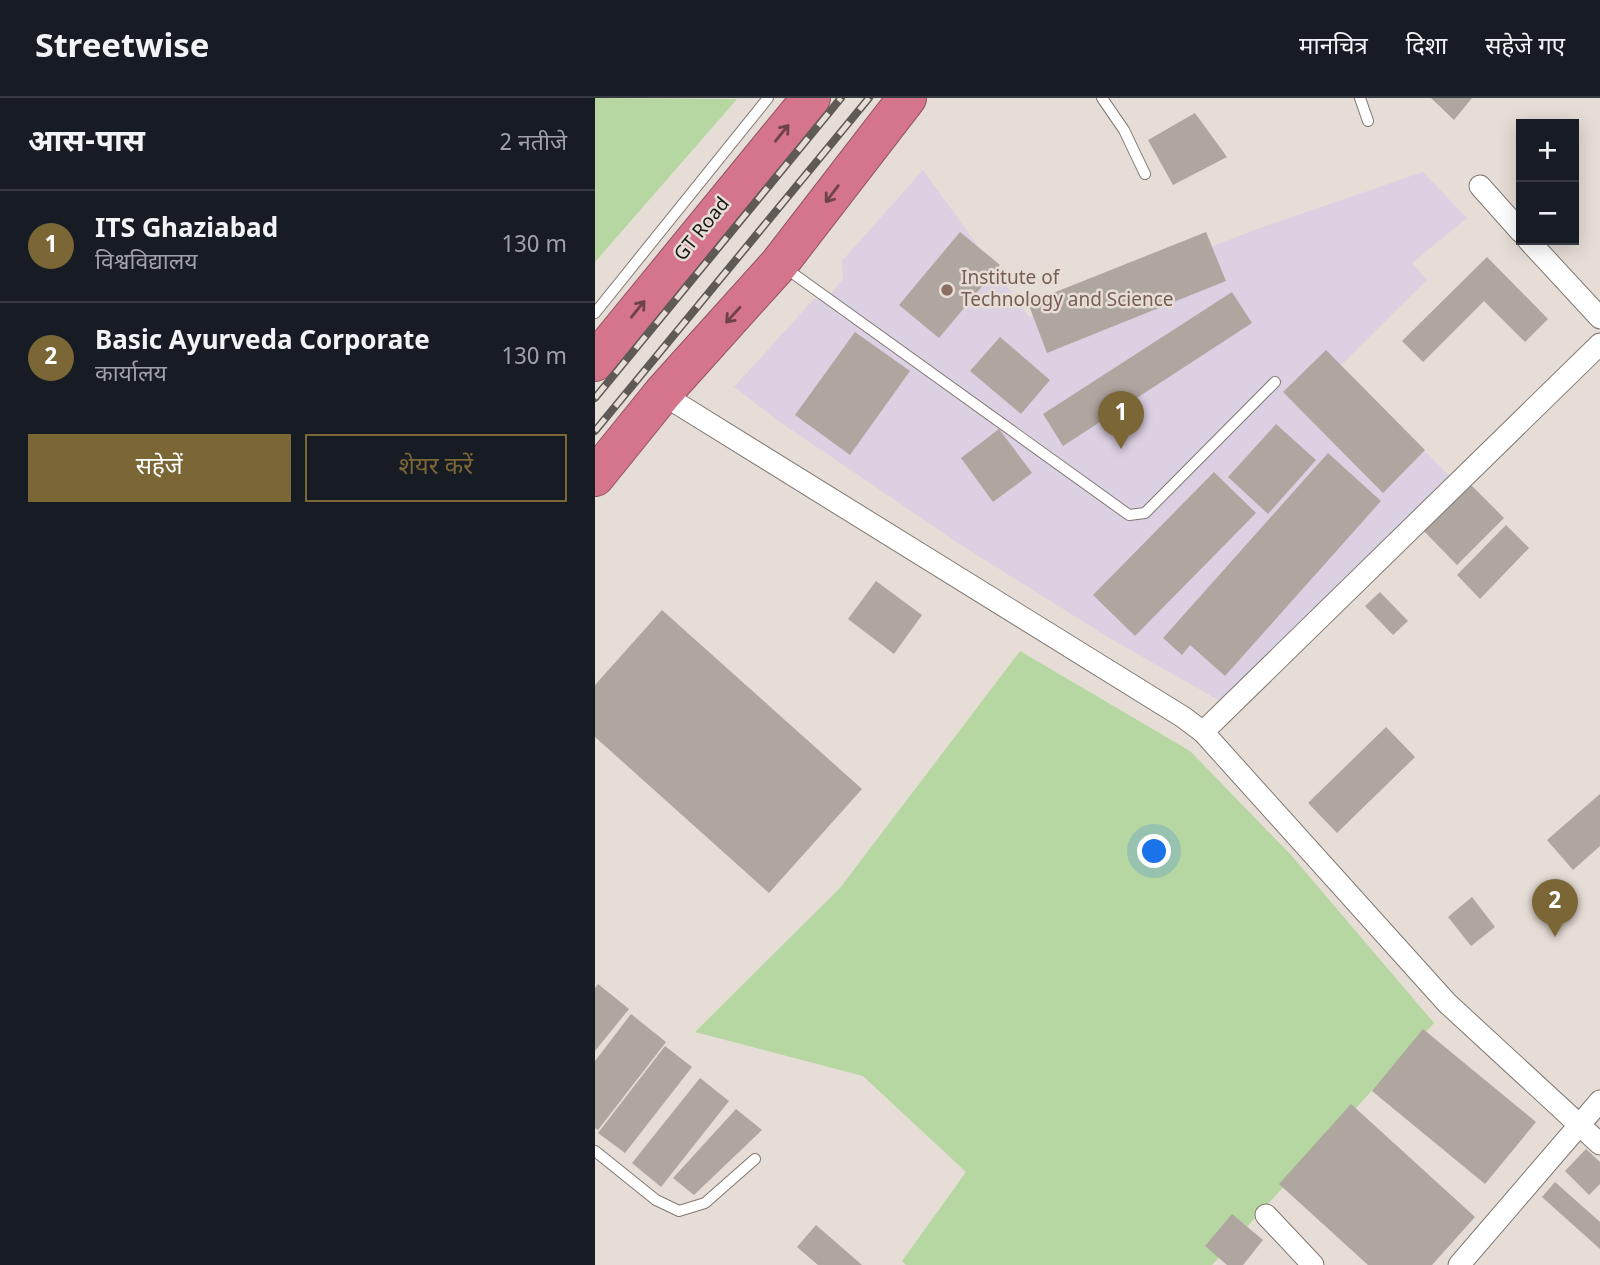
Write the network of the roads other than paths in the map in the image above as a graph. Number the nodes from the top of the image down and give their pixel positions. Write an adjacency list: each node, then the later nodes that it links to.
1 (768, 98): 12 (lane)
2 (811, 98): 15 (highway, GT Road, one-way to 2)
3 (1102, 98): 7 (lane)
4 (1360, 98): 6 (lane)
5 (898, 109): 11 (highway, one-way to 11)
6 (1368, 121)
7 (1145, 174)
8 (1480, 187): 9 (street)
9 (1516, 227)
10 (1533, 245): 13 (street)
11 (779, 264): 16 (lane); 17 (highway, one-way to 17)
12 (595, 313)
13 (1600, 318)
14 (1600, 344): 19 (street)
15 (595, 362)
16 (1275, 382)
17 (662, 394): 18 (highway); 19 (street)
18 (595, 477)
19 (1203, 732): 21 (street)
20 (1600, 1101): 21 (street)
21 (1579, 1125): 22 (street); 27 (street)
22 (1600, 1144)
23 (595, 1151): 24 (lane)
24 (755, 1159)
25 (1266, 1215): 26 (street)
26 (1314, 1265)
27 (1459, 1265)

